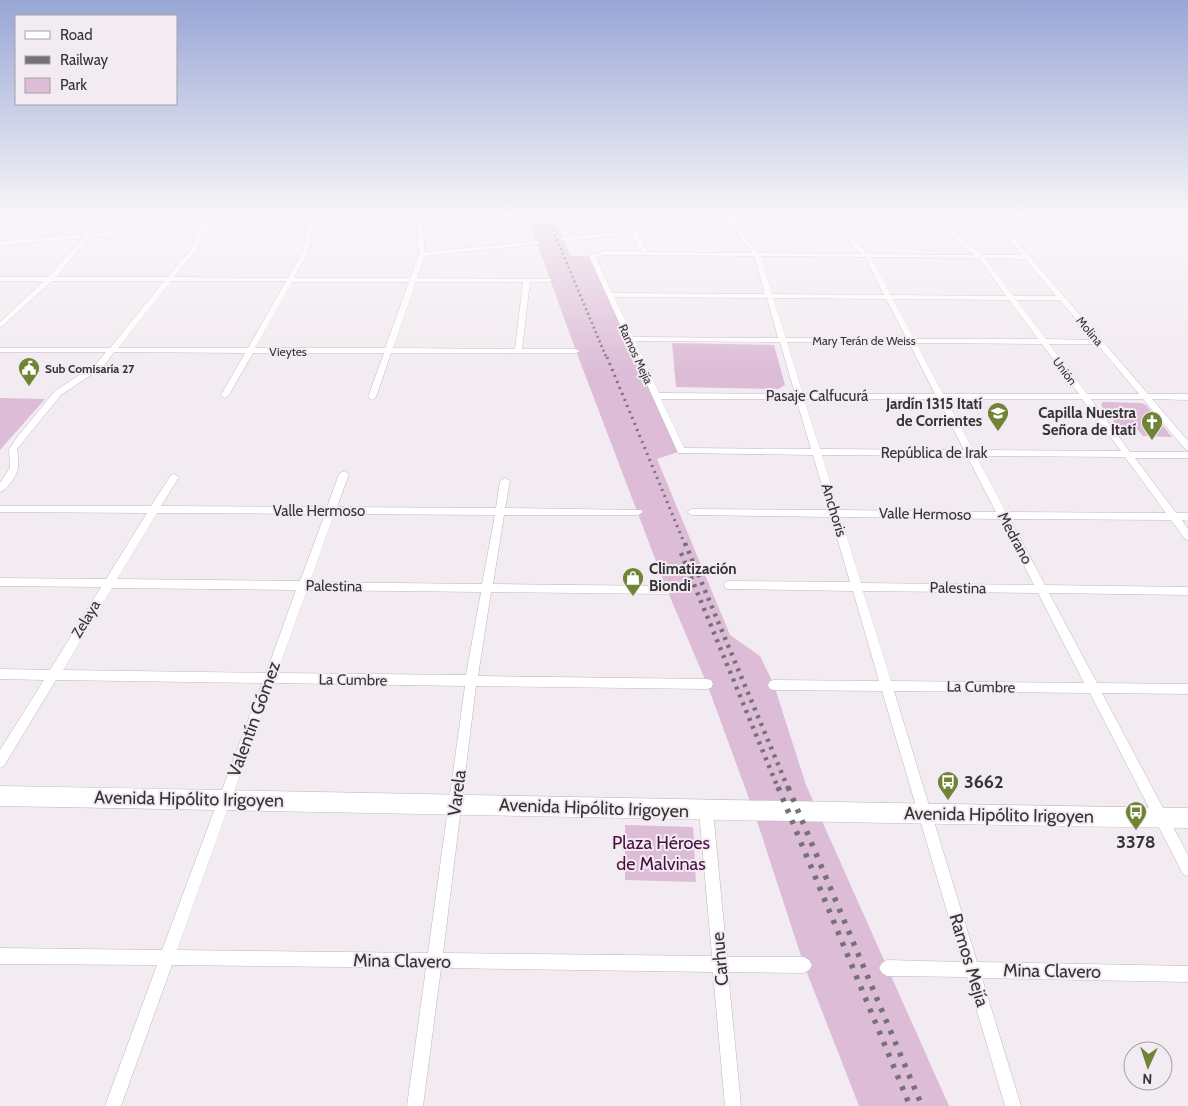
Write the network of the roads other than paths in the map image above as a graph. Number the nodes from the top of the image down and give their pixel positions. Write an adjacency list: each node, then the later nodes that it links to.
1 (61, 268): 11 (street)
2 (178, 268): 12 (street)
3 (298, 268): 13 (street)
4 (417, 268): 14 (street)
5 (597, 268): 17 (street, Ramos Mejía)
6 (761, 268): 18 (street, Anchoris)
7 (873, 268): 19 (street, Medrano)
8 (989, 268): 20 (street, Unión)
9 (1037, 268): 21 (street, Molina)
10 (0, 279): 11 (street)
11 (51, 279): 12 (street); 22 (street)
12 (169, 279): 13 (street); 29 (street)
13 (292, 279): 14 (street); 30 (street)
14 (412, 280): 15 (street); 31 (street)
15 (527, 280): 16 (street); 32 (street)
16 (549, 280)
17 (609, 295): 18 (street); 23 (street, Ramos Mejía)
18 (770, 296): 19 (street); 24 (street, Anchoris)
19 (888, 296): 20 (street); 25 (street, Medrano)
20 (1011, 297): 21 (street); 26 (street, Unión)
21 (1062, 298): 27 (street, Molina)
22 (0, 326)
23 (629, 339): 24 (street, Mary Terán de Weiss); 35 (street, Ramos Mejía)
24 (783, 340): 25 (street, Mary Terán de Weiss); 36 (street, Anchoris)
25 (911, 341): 26 (street, Mary Terán de Weiss); 37 (street, Medrano)
26 (1044, 342): 27 (street, Mary Terán de Weiss); 38 (street, Unión)
27 (1100, 342): 39 (street, Molina)
28 (0, 350): 29 (street, Vieytes)
29 (112, 351): 30 (street, Vieytes); 51 (street)
30 (250, 351): 31 (street, Vieytes); 34 (street)
31 (388, 351): 32 (street, Vieytes); 40 (street)
32 (518, 351): 33 (street, Vieytes)
33 (576, 351)
34 (225, 395)
35 (655, 396): 36 (street, Pasaje Calfucurá); 43 (street, Ramos Mejía)
36 (800, 396): 37 (street, Pasaje Calfucurá); 44 (street, Anchoris)
37 (940, 396): 38 (street, Pasaje Calfucurá); 45 (street, Medrano)
38 (1084, 396): 39 (street, Pasaje Calfucurá); 46 (street, Unión)
39 (1145, 396): 41 (street, Pasaje Calfucurá); 42 (street, Molina)
40 (372, 397)
41 (1188, 397)
42 (1188, 446)
43 (681, 452): 44 (street, República de Irak)
44 (817, 452): 45 (street, República de Irak); 58 (street, Anchoris)
45 (970, 454): 46 (street, República de Irak); 59 (street, Medrano)
46 (1128, 455): 47 (street, República de Irak); 60 (street, Unión)
47 (1188, 455)
48 (344, 474): 54 (street, Valentín Gómez)
49 (174, 477): 53 (street, Zelaya)
50 (505, 481): 55 (street, Varela)
51 (0, 490)
52 (0, 510): 53 (street, Valle Hermoso)
53 (152, 510): 54 (street, Valle Hermoso); 64 (street, Zelaya)
54 (330, 511): 55 (street, Valle Hermoso); 66 (street, Valentín Gómez)
55 (500, 512): 56 (street, Valle Hermoso); 68 (street, Varela)
56 (638, 512)
57 (692, 512): 58 (street, Valle Hermoso)
58 (835, 514): 59 (street, Valle Hermoso); 67 (street, Anchoris)
59 (1003, 515): 60 (street, Valle Hermoso); 69 (street, Medrano)
60 (1174, 517): 61 (street, Valle Hermoso); 62 (street, Unión)
61 (1188, 517)
62 (1188, 536)
63 (0, 582): 64 (street, Palestina)
64 (108, 583): 66 (street, Palestina); 73 (street, Zelaya)
65 (729, 585): 67 (street, Palestina)
66 (303, 586): 68 (street, Palestina); 74 (street, Valentín Gómez)
67 (857, 587): 69 (street, Palestina); 78 (street, Anchoris)
68 (485, 588): 70 (street, Palestina); 75 (street, Varela)
69 (1041, 589): 71 (street, Palestina); 79 (street, Medrano)
70 (667, 590)
71 (1188, 591)
72 (0, 674): 73 (street, La Cumbre)
73 (52, 675): 74 (street, La Cumbre); 81 (street, Zelaya)
74 (269, 678): 75 (street, La Cumbre); 83 (street, Valentín Gómez)
75 (471, 682): 76 (street, La Cumbre); 84 (street, Varela)
76 (707, 684)
77 (774, 685): 78 (street, La Cumbre)
78 (887, 686): 79 (street, La Cumbre); 86 (street, Anchoris)
79 (1093, 688): 80 (street, La Cumbre); 87 (street, Medrano)
80 (1188, 689)
81 (0, 762)
82 (0, 796): 83 (street, Avenida Hipólito Irigoyen)
83 (224, 800): 84 (street, Avenida Hipólito Irigoyen); 91 (street, Valentín Gómez)
84 (456, 804): 85 (street, Avenida Hipólito Irigoyen); 92 (street, Varela)
85 (706, 811): 86 (street, Avenida Hipólito Irigoyen); 93 (street, Carhue)
86 (925, 814): 87 (street, Avenida Hipólito Irigoyen); 96 (street, Ramos Mejía)
87 (1161, 817): 88 (street, Avenida Hipólito Irigoyen); 89 (street, Medrano)
88 (1188, 818)
89 (1188, 869)
90 (0, 956): 91 (street, Mina Clavero)
91 (167, 958): 92 (street, Mina Clavero); 98 (street, Valentín Gómez)
92 (434, 961): 93 (street, Mina Clavero); 99 (street, Varela)
93 (720, 964): 94 (street, Mina Clavero); 100 (street, Carhue)
94 (804, 965)
95 (887, 968): 96 (street, Mina Clavero)
96 (972, 969): 97 (street, Mina Clavero); 101 (street, Ramos Mejía)
97 (1188, 974)
98 (113, 1106)
99 (415, 1106)
100 (733, 1106)
101 (1013, 1106)

